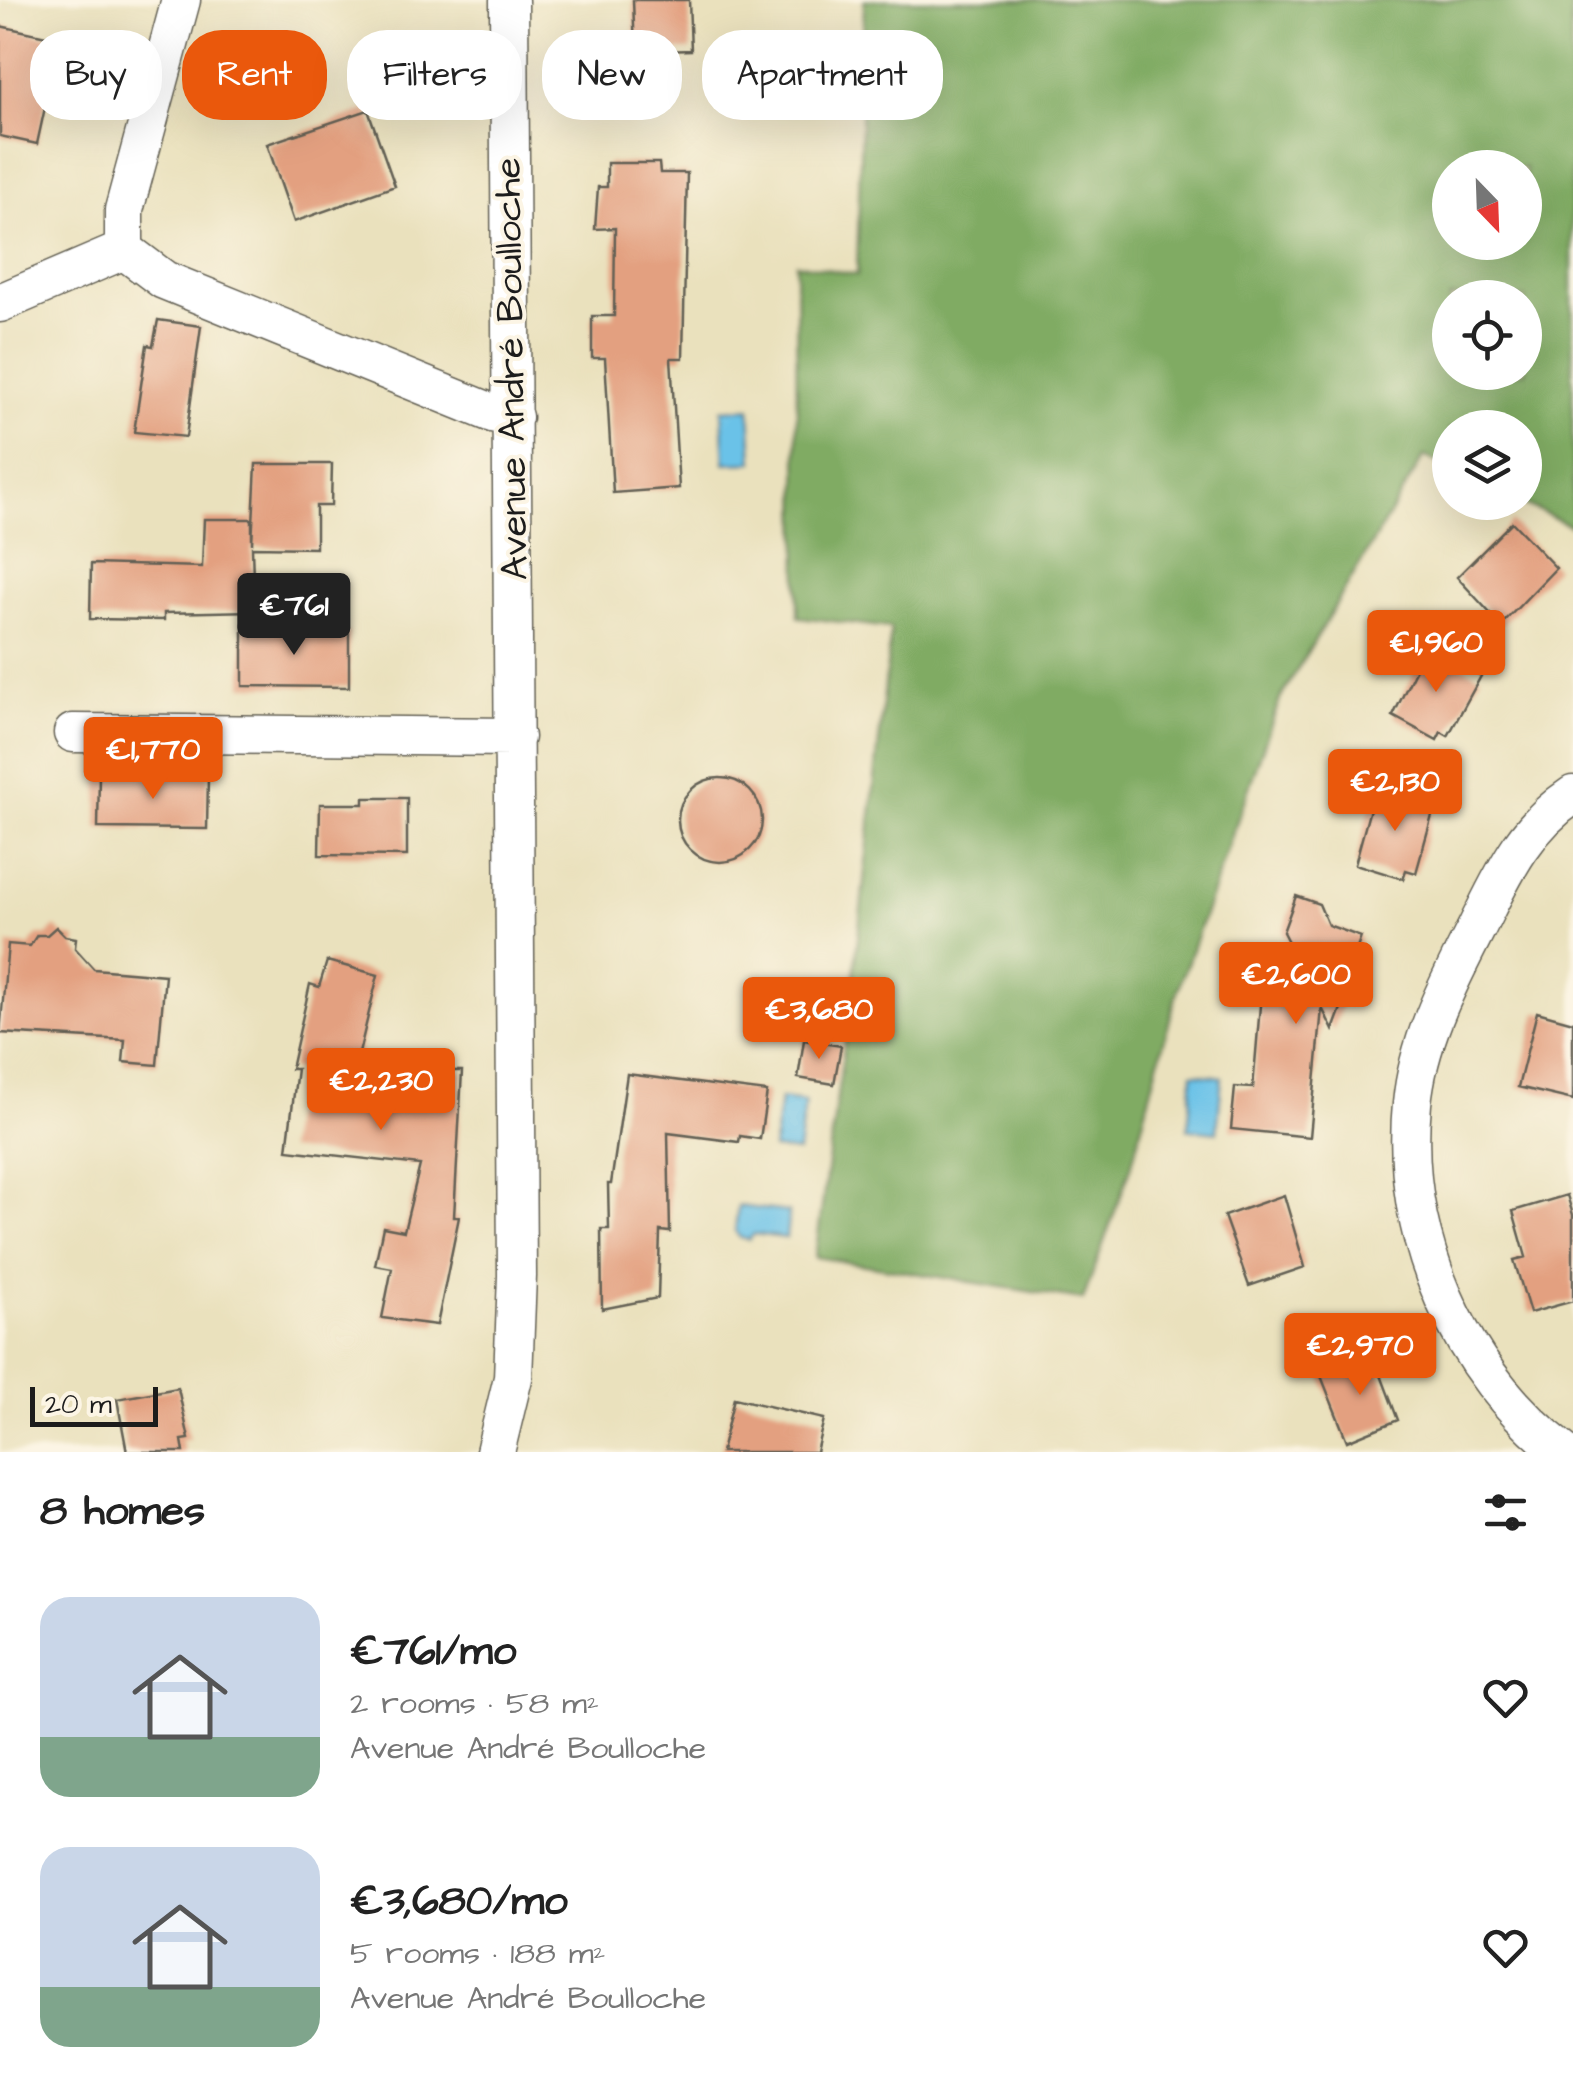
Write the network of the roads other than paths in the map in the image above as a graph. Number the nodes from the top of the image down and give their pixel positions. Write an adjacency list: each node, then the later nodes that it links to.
1 (181, 0): 3 (street)
2 (510, 0): 5 (street, Avenue André Boulloche)
3 (124, 250): 4 (street); 5 (street)
4 (0, 303)
5 (514, 416): 7 (street, Avenue André Boulloche)
6 (73, 733): 7 (street)
7 (515, 738): 9 (street, Avenue André Boulloche)
8 (1573, 795): 10 (street)
9 (495, 1452)
10 (1562, 1452)

